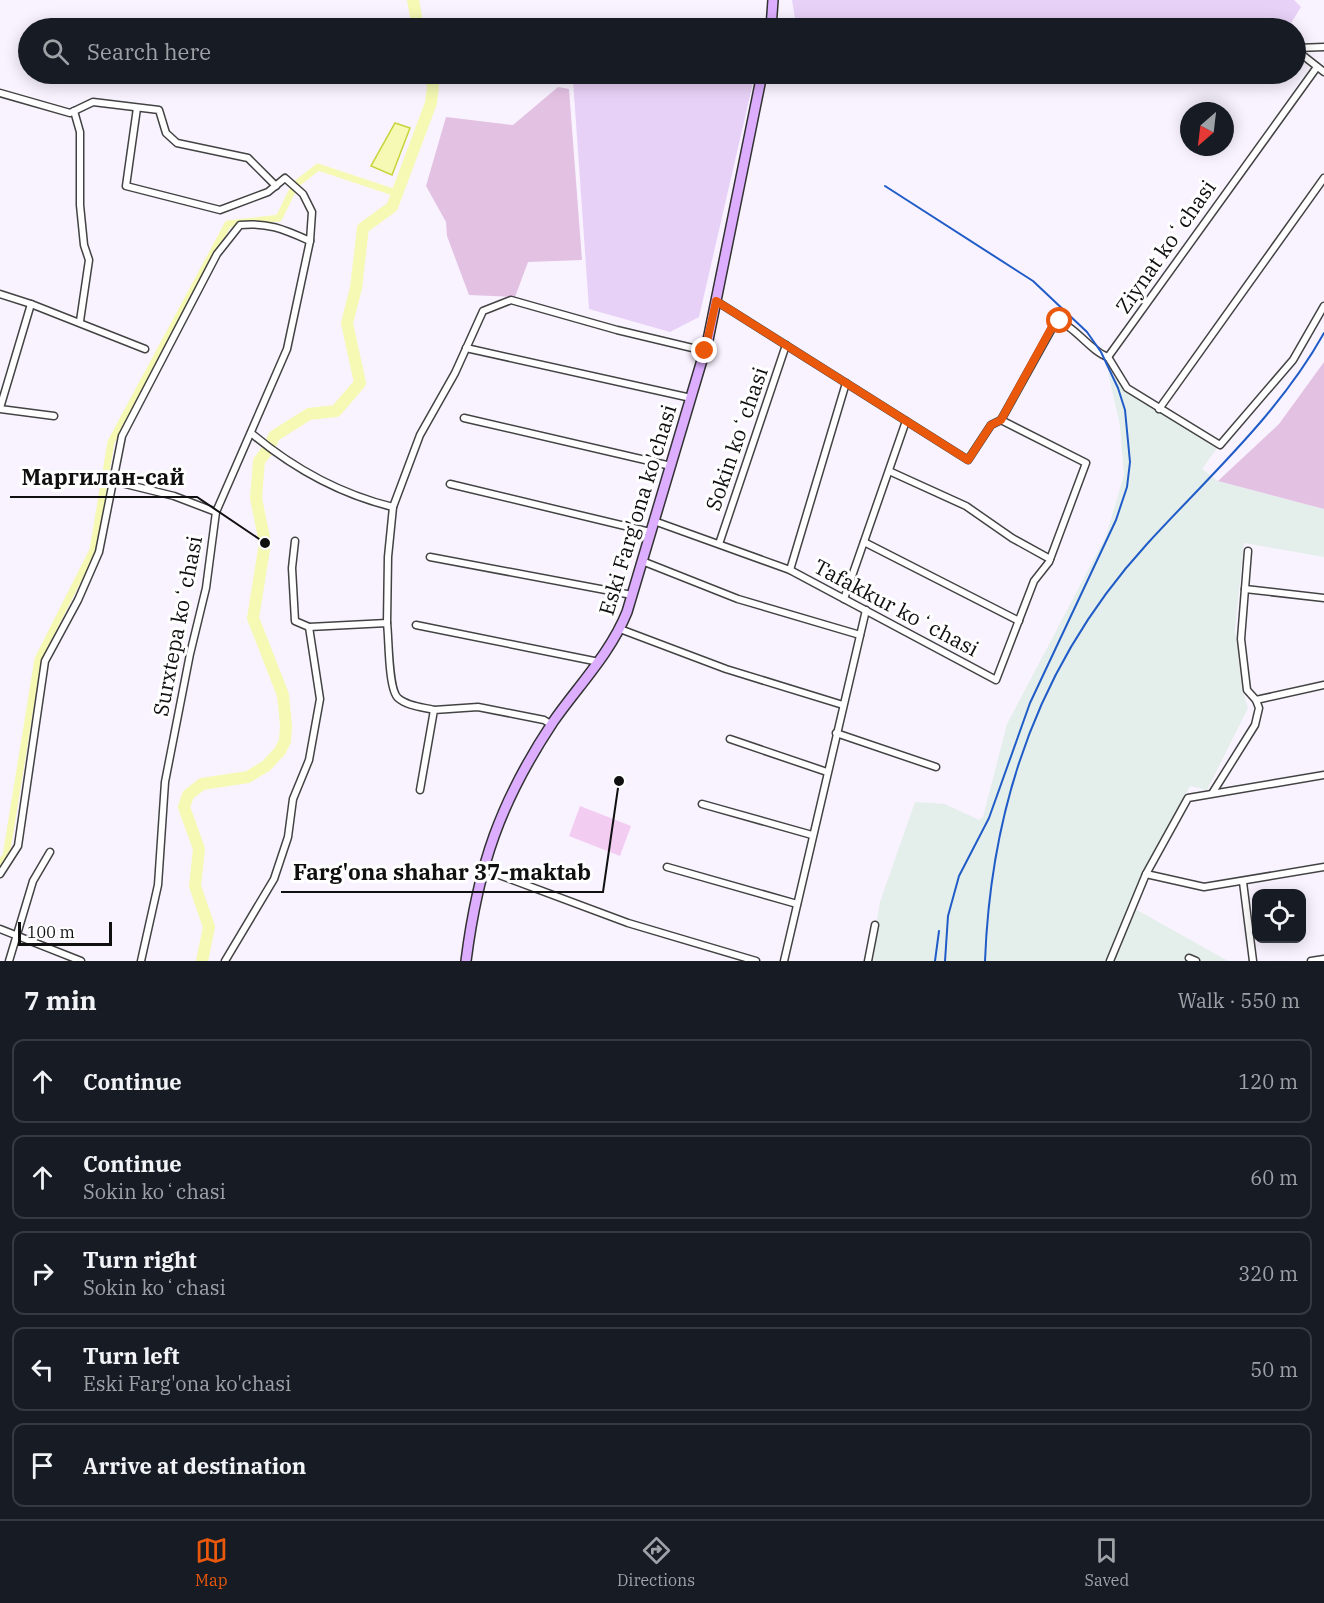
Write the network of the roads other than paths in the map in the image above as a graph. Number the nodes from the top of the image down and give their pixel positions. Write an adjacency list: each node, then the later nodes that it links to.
1 (773, 0): 2 (main road)
2 (772, 18)
3 (1324, 47): 4 (street)
4 (1306, 48)
5 (1306, 58): 6 (street)
6 (1317, 67): 7 (street); 8 (street, Ziynat koʻchasi)
7 (1324, 72)
8 (1306, 82)
9 (760, 84): 18 (main road, Eski Farg'ona ko'chasi)
10 (1305, 84): 26 (street, Ziynat koʻchasi)
11 (0, 93): 13 (street)
12 (137, 108): 13 (street); 15 (street); 15 (street)
13 (74, 111): 21 (street)
14 (1324, 178): 30 (street)
15 (276, 186): 16 (street, Surxtepa koʻchasi)
16 (310, 241): 35 (street, Surxtepa koʻchasi); 38 (street)
17 (0, 294): 19 (street)
18 (716, 301): 22 (street, Sokin koʻchasi); 25 (main road, Eski Farg'ona ko'chasi)
19 (31, 304): 21 (street); 29 (street)
20 (1324, 306): 30 (street)
21 (80, 321): 24 (street)
22 (786, 345): 27 (street, Sokin koʻchasi); 46 (street, Sokin koʻchasi)
23 (466, 348): 25 (street); 28 (street); 40 (street)
24 (145, 349)
25 (705, 351): 28 (main road, Eski Farg'ona ko'chasi)
26 (1108, 357): 30 (street); 33 (street)
27 (846, 383): 34 (street, Sokin koʻchasi); 51 (street)
28 (691, 398): 36 (main road, Eski Farg'ona ko'chasi)
29 (0, 409): 31 (street)
30 (1159, 409)
31 (54, 416)
32 (464, 418): 36 (street)
33 (1001, 420): 34 (street, Sokin koʻchasi); 49 (street)
34 (906, 421): 37 (street)
35 (251, 434): 40 (street); 41 (street, Surxtepa koʻchasi)
36 (671, 466): 42 (main road, Eski Farg'ona ko'chasi)
37 (889, 471): 45 (street); 49 (street)
38 (113, 481): 41 (street); 82 (street)
39 (450, 484): 43 (street)
40 (393, 507): 58 (street)
41 (216, 512): 93 (street, Surxtepa koʻchasi)
42 (654, 520): 43 (main road, Eski Farg'ona ko'chasi); 46 (street, Tafakkur koʻchasi)
43 (650, 532): 50 (main road, Eski Farg'ona ko'chasi)
44 (295, 541): 60 (street)
45 (864, 542): 55 (street); 57 (street)
46 (719, 544): 51 (street, Tafakkur koʻchasi)
47 (1248, 551): 52 (street)
48 (430, 557): 53 (street)
49 (1050, 559): 57 (street, Tafakkur koʻchasi)
50 (642, 561): 53 (main road, Eski Farg'ona ko'chasi); 62 (street)
51 (790, 570): 55 (street, Tafakkur koʻchasi)
52 (1245, 590): 54 (street); 65 (street)
53 (632, 595): 61 (main road, Eski Farg'ona ko'chasi)
54 (1324, 598)
55 (844, 599): 56 (street, Tafakkur koʻchasi)
56 (866, 610): 57 (street, Tafakkur koʻchasi); 62 (street)
57 (1019, 621)
58 (387, 623): 60 (street); 67 (street)
59 (416, 625): 63 (street)
60 (309, 627): 94 (street)
61 (620, 629): 63 (main road, Eski Farg'ona ko'chasi); 66 (street)
62 (860, 635): 66 (street)
63 (599, 662): 68 (main road, Eski Farg'ona ko'chasi)
64 (1324, 685): 65 (street)
65 (1256, 700): 75 (street)
66 (843, 705): 69 (street)
67 (434, 710): 68 (street); 74 (street)
68 (552, 724): 81 (main road, Eski Farg'ona ko'chasi)
69 (836, 733): 71 (street); 72 (street)
70 (730, 739): 72 (street)
71 (936, 767)
72 (827, 772): 77 (street)
73 (1324, 775): 75 (street)
74 (420, 790)
75 (1213, 792): 83 (street)
76 (702, 804): 77 (street)
77 (812, 835): 85 (street)
78 (50, 852): 88 (street)
79 (667, 867): 85 (street)
80 (1324, 867): 84 (street)
81 (483, 869): 95 (main road, Eski Farg'ona ko'chasi); 96 (street)
82 (0, 874)
83 (1146, 874): 84 (street); 99 (street)
84 (1243, 882): 101 (street)
85 (798, 904): 97 (street)
86 (875, 926): 98 (street)
87 (0, 929): 88 (street)
88 (18, 938): 91 (street); 92 (street)
89 (1189, 958): 100 (street)
90 (1324, 959): 102 (street)
91 (9, 961)
92 (81, 961)
93 (141, 961)
94 (225, 961)
95 (466, 961)
96 (756, 961)
97 (784, 961)
98 (868, 961)
99 (1110, 961)
100 (1196, 961)
101 (1253, 961)
102 (1311, 961)

